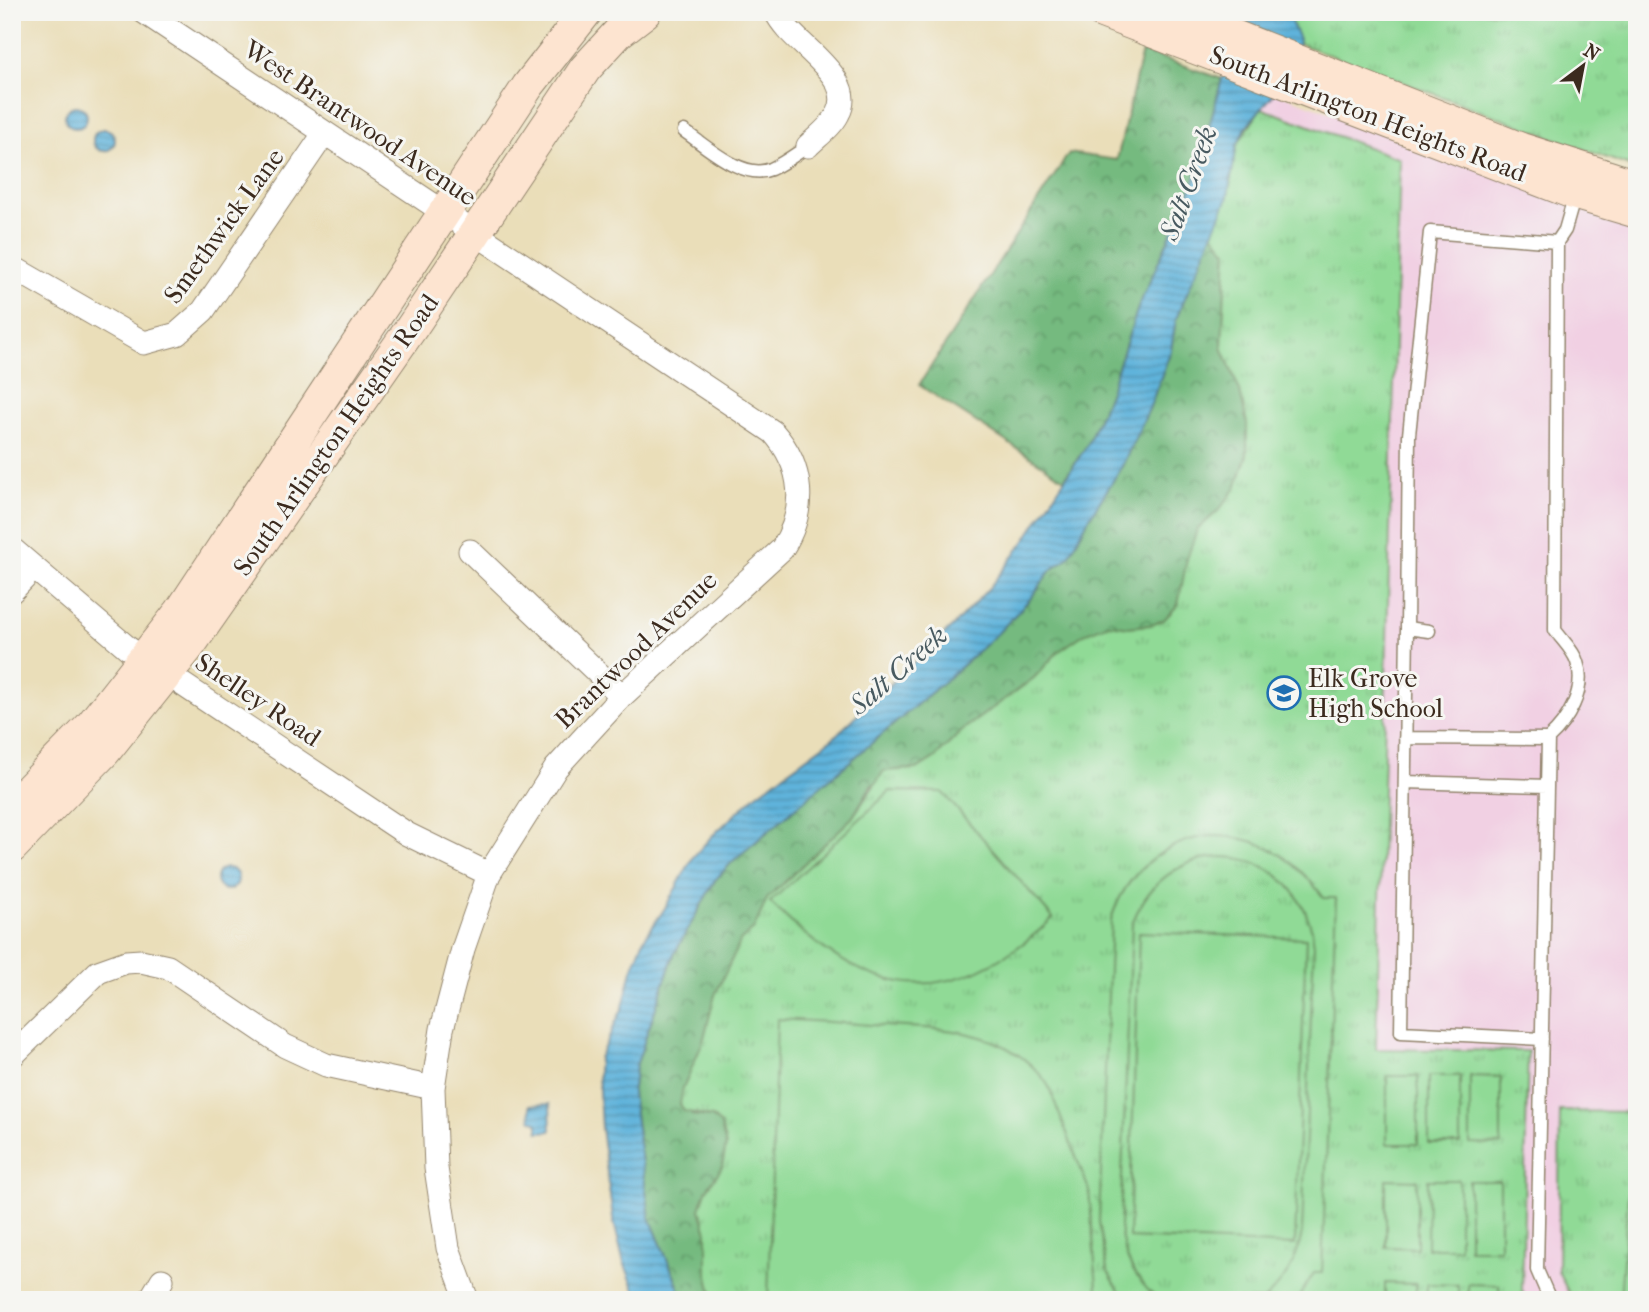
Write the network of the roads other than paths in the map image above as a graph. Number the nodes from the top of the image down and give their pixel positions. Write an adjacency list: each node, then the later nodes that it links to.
1 (144, 12): 9 (street, West Brantwood Avenue)
2 (586, 12): 14 (main road, South Arlington Heights Road)
3 (645, 12): 15 (main road, South Arlington Heights Road)
4 (776, 12): 10 (street)
5 (1102, 12): 7 (main road, South Arlington Heights Road)
6 (1173, 12): 7 (main road, South Arlington Heights Road)
7 (1203, 37): 11 (main road, South Arlington Heights Road)
8 (684, 131): 10 (lane)
9 (324, 134): 14 (street, West Brantwood Avenue); 17 (street, Smethwick Lane)
10 (808, 146)
11 (1578, 182): 12 (main road, South Arlington Heights Road); 13 (main road, South Arlington Heights Road); 16 (lane)
12 (1637, 186)
13 (1637, 212)
14 (443, 213): 15 (street, West Brantwood Avenue); 24 (main road, South Arlington Heights Road)
15 (475, 233): 24 (main road, South Arlington Heights Road); 25 (street, Brantwood Avenue)
16 (1558, 242): 22 (lane); 27 (lane)
17 (12, 267)
18 (12, 549): 20 (street, Shelley Road)
19 (470, 551): 25 (street)
20 (34, 568): 21 (street); 24 (street, Shelley Road)
21 (12, 591)
22 (1407, 628): 23 (lane); 26 (lane)
23 (1429, 631)
24 (157, 666): 30 (main road, South Arlington Heights Road); 31 (main road, South Arlington Heights Road); 32 (street, Shelley Road)
25 (622, 696): 32 (street, Brantwood Avenue)
26 (1405, 738): 27 (lane); 28 (lane)
27 (1548, 740): 29 (lane)
28 (1405, 782): 29 (lane); 33 (lane)
29 (1547, 786): 33 (lane)
30 (12, 807)
31 (12, 846)
32 (489, 874): 35 (street, Brantwood Avenue)
33 (1542, 1039): 39 (lane)
34 (12, 1056): 35 (street)
35 (433, 1088): 38 (street, Brantwood Avenue)
36 (162, 1280): 37 (street)
37 (150, 1300)
38 (467, 1300)
39 (1550, 1300)

